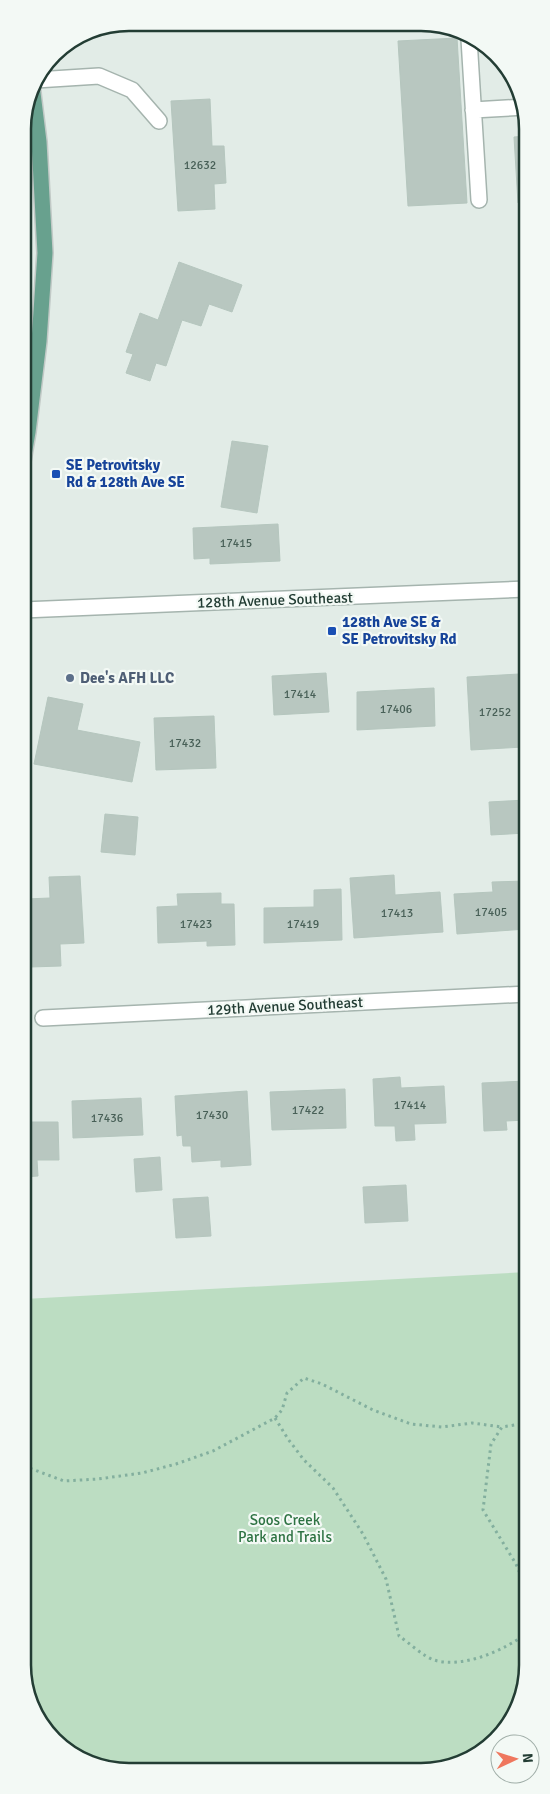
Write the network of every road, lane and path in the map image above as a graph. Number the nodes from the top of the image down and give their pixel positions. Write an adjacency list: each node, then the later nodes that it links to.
1 (469, 44): 5 (street)
2 (44, 79): 6 (street)
3 (35, 106): 8 (main road)
4 (516, 107): 5 (street)
5 (473, 110): 7 (street)
6 (158, 121)
7 (479, 200)
8 (31, 374)
9 (519, 589): 10 (street, 128th Avenue Southeast)
10 (31, 610)
11 (519, 994): 12 (street, 129th Avenue Southeast)
12 (43, 1018)
13 (276, 1418): 15 (path); 16 (path); 18 (path)
14 (519, 1424): 15 (path)
15 (502, 1426): 17 (path)
16 (31, 1469)
17 (519, 1571)
18 (519, 1639)

